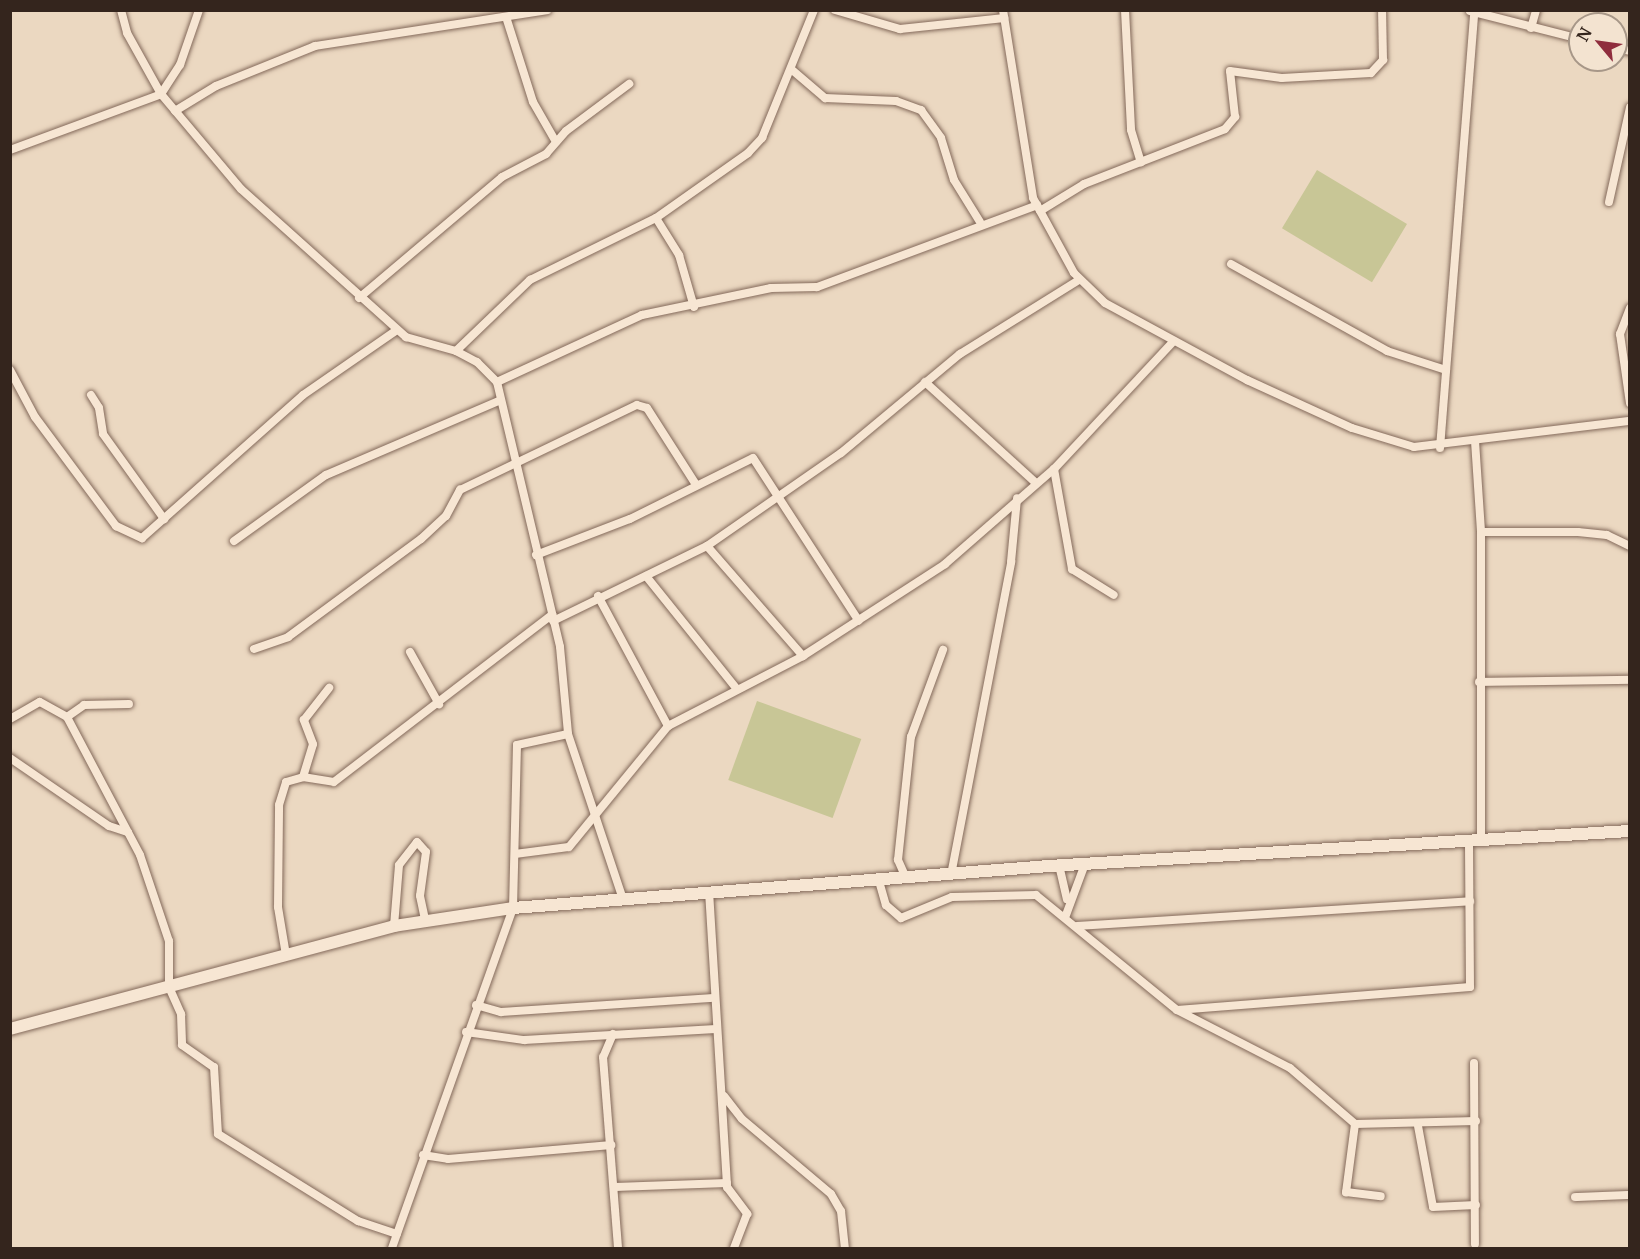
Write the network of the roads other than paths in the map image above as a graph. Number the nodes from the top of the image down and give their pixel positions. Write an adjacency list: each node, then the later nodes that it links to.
1 (121, 10): 16 (street)
2 (199, 10): 16 (street)
3 (547, 10): 11 (street)
4 (814, 10): 14 (street)
5 (835, 10): 10 (street)
6 (1125, 10): 21 (street)
7 (1382, 10): 21 (street)
8 (1536, 10): 12 (street)
9 (1471, 11): 12 (street); 35 (street)
10 (1003, 14): 23 (street)
11 (507, 20): 18 (street); 19 (street)
12 (1531, 27): 13 (street)
13 (1568, 36)
14 (790, 69): 24 (street); 25 (street)
15 (628, 84): 19 (street)
16 (161, 94): 18 (street); 20 (street)
17 (1629, 107): 22 (street)
18 (175, 111): 28 (street)
19 (556, 142): 28 (street)
20 (10, 150)
21 (1141, 163): 23 (street)
22 (1608, 202)
23 (1039, 208): 25 (street); 27 (street)
24 (656, 218): 29 (street); 33 (street)
25 (980, 222): 29 (street)
26 (1231, 264): 35 (street)
27 (1079, 280): 32 (street); 37 (street)
28 (359, 298): 31 (street)
29 (694, 307): 36 (street)
30 (1629, 309): 40 (street)
31 (397, 330): 33 (street); 50 (street)
32 (1173, 342): 43 (street); 45 (street)
33 (456, 351): 36 (street)
34 (10, 370): 50 (street)
35 (1446, 370): 43 (street)
36 (497, 382): 39 (street)
37 (925, 382): 46 (street); 48 (street)
38 (91, 394): 50 (street)
39 (501, 400): 44 (street); 52 (street)
40 (1629, 403)
41 (1629, 421): 42 (street)
42 (1475, 441): 43 (street); 51 (street)
43 (1440, 448)
44 (513, 465): 47 (street); 55 (street); 61 (street)
45 (1054, 469): 46 (street); 57 (street)
46 (1035, 482): 49 (street)
47 (695, 483): 48 (street); 55 (street)
48 (777, 496): 53 (street); 60 (street)
49 (1017, 498): 60 (street); 84 (street)
50 (164, 519)
51 (1481, 532): 54 (street); 66 (street)
52 (234, 541)
53 (707, 546): 56 (street); 64 (street)
54 (1629, 546)
55 (536, 555): 59 (street)
56 (646, 576): 58 (street); 68 (street)
57 (1114, 595)
58 (598, 596): 59 (street); 73 (street)
59 (552, 618): 70 (street); 74 (street)
60 (859, 621): 64 (street)
61 (254, 649)
62 (944, 650): 85 (street)
63 (410, 652): 70 (street)
64 (803, 656): 68 (street)
65 (1629, 680): 66 (street)
66 (1479, 682): 80 (street)
67 (329, 688): 76 (street)
68 (736, 688): 73 (street)
69 (129, 704): 71 (street)
70 (439, 704): 76 (street)
71 (67, 717): 72 (street); 79 (street)
72 (10, 719)
73 (668, 726): 77 (street)
74 (568, 734): 77 (street); 81 (street)
75 (10, 758): 79 (street)
76 (303, 777): 96 (street)
77 (595, 813): 81 (street); 88 (street)
78 (1629, 831): 80 (street)
79 (128, 832): 97 (street)
80 (1475, 841): 82 (street); 90 (street)
81 (515, 854): 91 (street)
82 (1085, 864): 83 (street); 89 (street)
83 (1059, 865): 84 (street); 89 (street)
84 (951, 875): 85 (street)
85 (906, 878): 86 (street)
86 (879, 881): 87 (street); 92 (street)
87 (708, 891): 88 (street); 98 (street)
88 (622, 896): 91 (street)
89 (1067, 899): 92 (street)
90 (1470, 901): 95 (street); 100 (street)
91 (513, 908): 93 (street); 99 (street)
92 (1066, 915): 95 (street)
93 (425, 920): 94 (street); 94 (street)
94 (394, 926): 96 (street)
95 (1077, 926): 100 (street)
96 (286, 956): 97 (street)
97 (169, 987): 101 (street); 118 (street)
98 (714, 998): 99 (street); 102 (street)
99 (476, 1005): 103 (street)
100 (1177, 1010): 108 (street)
101 (10, 1029)
102 (716, 1029): 104 (street); 106 (street)
103 (466, 1032): 104 (street); 111 (street)
104 (613, 1035): 110 (street)
105 (1474, 1062): 107 (street)
106 (721, 1092): 112 (street); 123 (street)
107 (1476, 1121): 109 (street); 117 (street)
108 (1355, 1124): 109 (street); 115 (street)
109 (1418, 1126): 117 (street)
110 (610, 1145): 111 (street); 113 (street)
111 (423, 1155): 118 (street)
112 (727, 1183): 113 (street); 122 (street)
113 (615, 1187): 121 (street)
114 (1629, 1195): 116 (street)
115 (1381, 1196)
116 (1575, 1197)
117 (1476, 1205): 119 (street)
118 (397, 1234): 120 (street)
119 (1475, 1244)
120 (392, 1248)
121 (618, 1248)
122 (734, 1248)
123 (845, 1248)

